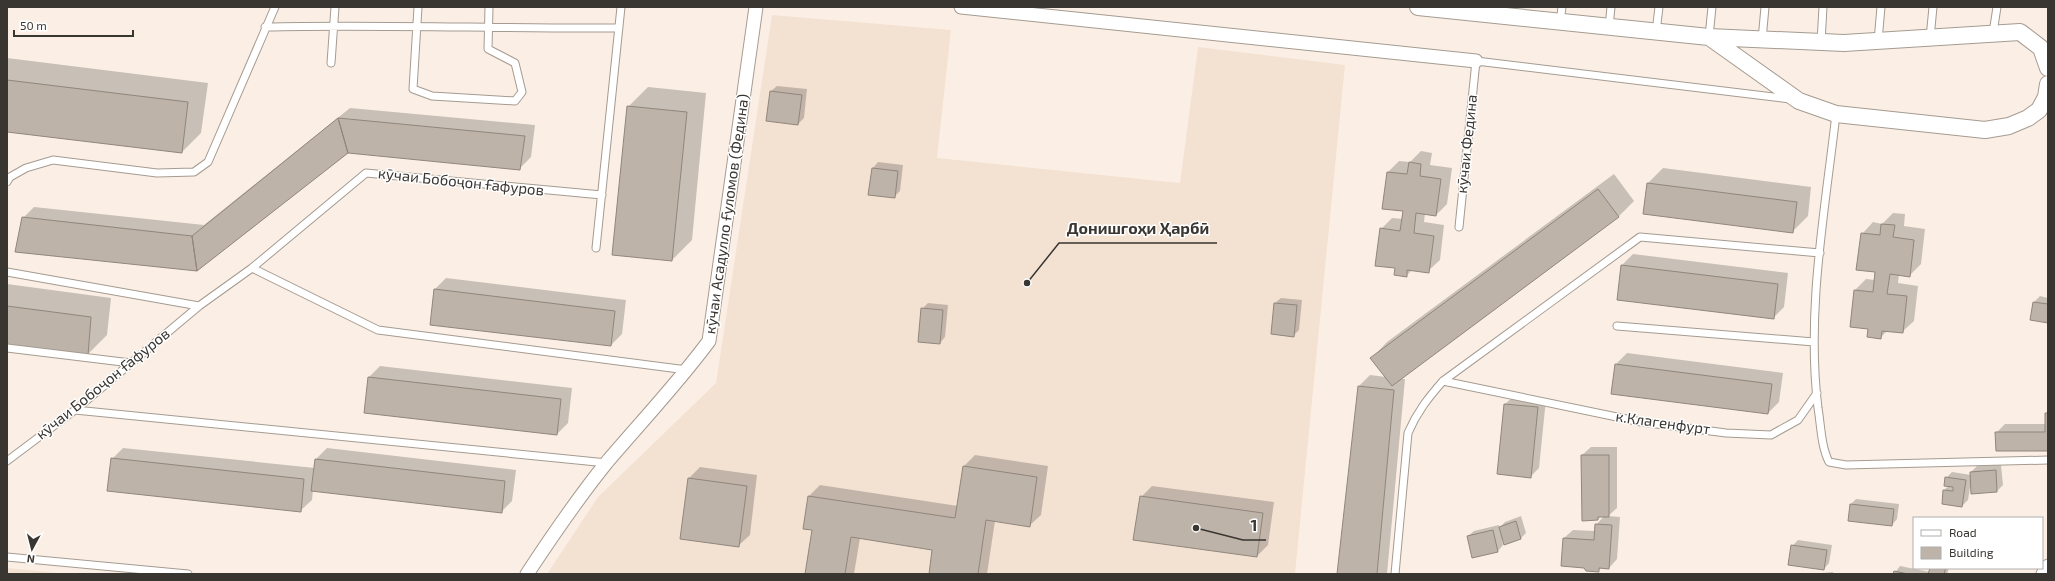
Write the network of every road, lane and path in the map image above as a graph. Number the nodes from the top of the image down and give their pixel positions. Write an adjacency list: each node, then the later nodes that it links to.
1 (275, 7): 21 (lane)
2 (335, 7): 19 (lane)
3 (418, 7): 20 (lane)
4 (489, 7): 24 (lane)
5 (621, 7): 23 (lane)
6 (756, 7): 50 (street, кӯчаи Асадулло Ғуломов (Федина))
7 (960, 7): 32 (street)
8 (1418, 7): 17 (street)
9 (1611, 7): 22 (lane)
10 (1659, 7): 25 (lane)
11 (1712, 7): 27 (lane)
12 (1765, 7): 29 (lane)
13 (1823, 7): 30 (lane)
14 (1881, 7): 31 (lane)
15 (1932, 7): 28 (lane)
16 (1997, 7): 26 (lane)
17 (1451, 9): 18 (street)
18 (1561, 14): 22 (street)
19 (334, 25): 20 (lane); 21 (lane); 33 (lane)
20 (418, 25): 24 (lane); 24 (lane)
21 (265, 27): 38 (lane)
22 (1609, 27): 25 (street)
23 (619, 28): 24 (lane); 39 (lane)
24 (489, 29)
25 (1656, 32): 27 (street)
26 (1993, 33): 28 (street); 34 (street)
27 (1709, 37): 29 (street); 36 (street)
28 (1930, 38): 31 (street)
29 (1762, 40): 30 (street)
30 (1821, 42): 31 (street)
31 (1878, 42)
32 (1476, 60): 36 (lane); 40 (lane, кӯчаи Федина)
33 (331, 62)
34 (2048, 68)
35 (2048, 84): 37 (street)
36 (1799, 100): 37 (street)
37 (1836, 114): 42 (lane)
38 (7, 182)
39 (602, 196): 41 (lane); 43 (lane, кӯчаи Бобоҷон Ғафуров)
40 (1459, 226)
41 (596, 248)
42 (1820, 253): 47 (lane); 51 (lane)
43 (252, 268): 45 (lane, кӯчаи Бобоҷон Ғафуров); 50 (lane)
44 (7, 272): 45 (lane)
45 (199, 306): 49 (lane, кӯчаи Бобоҷон Ғафуров)
46 (1618, 326): 47 (lane)
47 (1814, 342): 52 (lane)
48 (7, 348): 49 (lane)
49 (131, 363): 53 (lane, кӯчаи Бобоҷон Ғафуров)
50 (688, 370): 56 (street, кӯчаи Асадулло Ғуломов (Федина))
51 (1443, 381): 52 (lane, к.Клагенфурт); 61 (lane)
52 (1817, 393): 54 (lane)
53 (75, 410): 55 (lane, кӯчаи Бобоҷон Ғафуров); 56 (lane)
54 (2048, 460)
55 (7, 461)
56 (606, 463): 60 (street, кӯчаи Асадулло Ғуломов (Федина))
57 (7, 557): 59 (lane)
58 (2048, 566): 62 (street)
59 (188, 574)
60 (527, 574)
61 (1395, 574)
62 (2043, 574)

